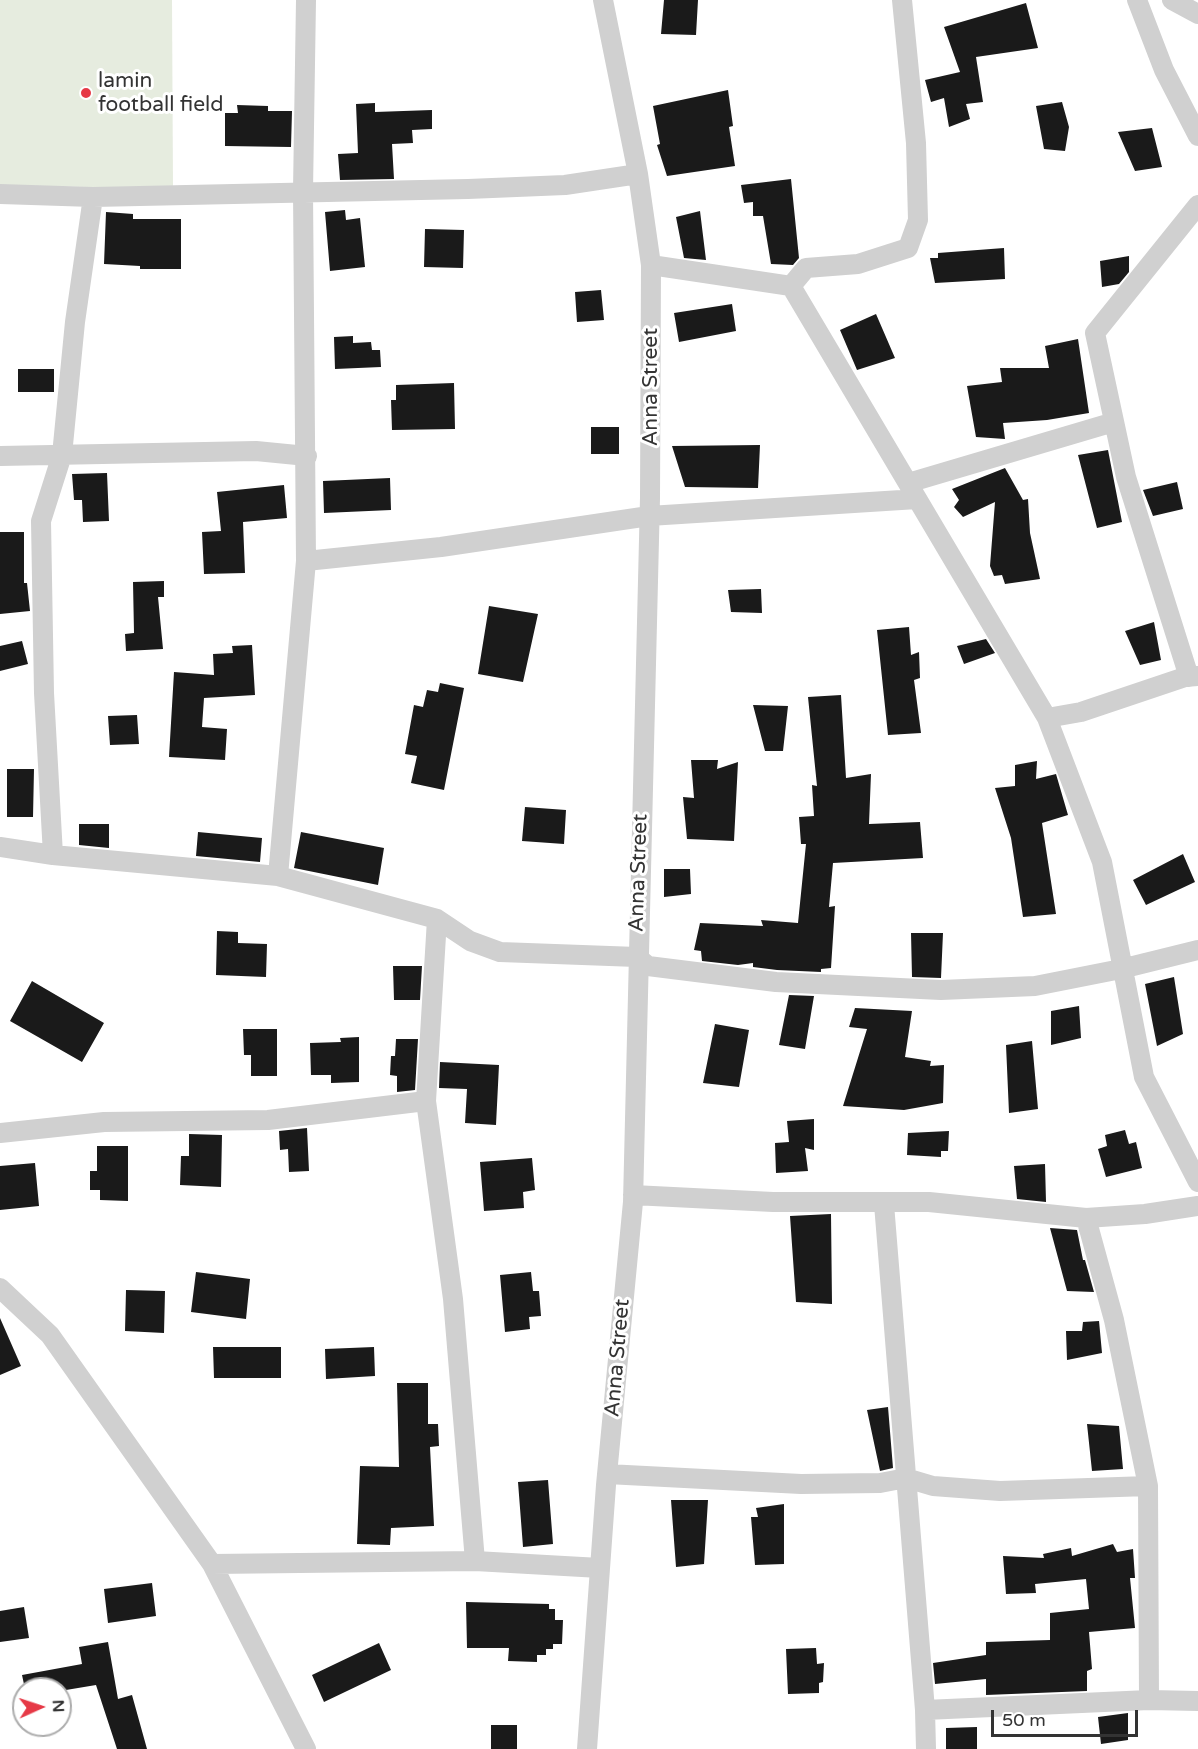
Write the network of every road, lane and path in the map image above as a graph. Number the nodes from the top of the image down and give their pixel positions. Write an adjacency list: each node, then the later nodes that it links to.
1 (306, 0): 9 (street)
2 (603, 0): 8 (street, Anna Street)
3 (902, 0): 14 (street)
4 (1137, 0): 7 (street)
5 (1172, 0): 6 (street)
6 (1198, 14)
7 (1198, 136)
8 (638, 174): 9 (street); 13 (street, Anna Street)
9 (303, 191): 11 (street); 18 (street)
10 (0, 194): 11 (street)
11 (93, 198): 16 (street)
12 (1198, 205): 15 (street)
13 (651, 265): 14 (street); 20 (street, Anna Street)
14 (791, 286): 19 (street)
15 (1114, 422): 19 (street); 22 (street)
16 (62, 455): 17 (street); 18 (street); 25 (street)
17 (0, 456)
18 (307, 456): 21 (street)
19 (913, 491): 20 (street); 23 (street)
20 (650, 516): 21 (street); 29 (street, Anna Street)
21 (306, 561): 26 (street)
22 (1194, 676): 23 (street)
23 (1047, 718): 30 (street)
24 (0, 847): 25 (street)
25 (52, 855): 26 (street)
26 (278, 876): 27 (street)
27 (436, 919): 29 (street); 31 (street)
28 (1198, 950): 30 (street)
29 (637, 957): 30 (street); 34 (street, Anna Street)
30 (1121, 969): 33 (street)
31 (426, 1101): 32 (street); 42 (street)
32 (0, 1133)
33 (1198, 1182)
34 (633, 1195): 35 (street); 39 (street, Anna Street)
35 (884, 1204): 37 (street); 40 (street)
36 (1198, 1206): 37 (street)
37 (1086, 1218): 41 (street)
38 (0, 1288): 43 (street)
39 (607, 1474): 40 (street); 44 (street, Anna Street)
40 (906, 1478): 41 (street); 47 (street)
41 (1148, 1486): 45 (street)
42 (475, 1561): 43 (street); 44 (street)
43 (212, 1564): 48 (street)
44 (600, 1568): 49 (street, Anna Street)
45 (1149, 1700): 46 (street); 47 (street)
46 (1198, 1701)
47 (925, 1710): 50 (street)
48 (306, 1749)
49 (588, 1749)
50 (926, 1749)

